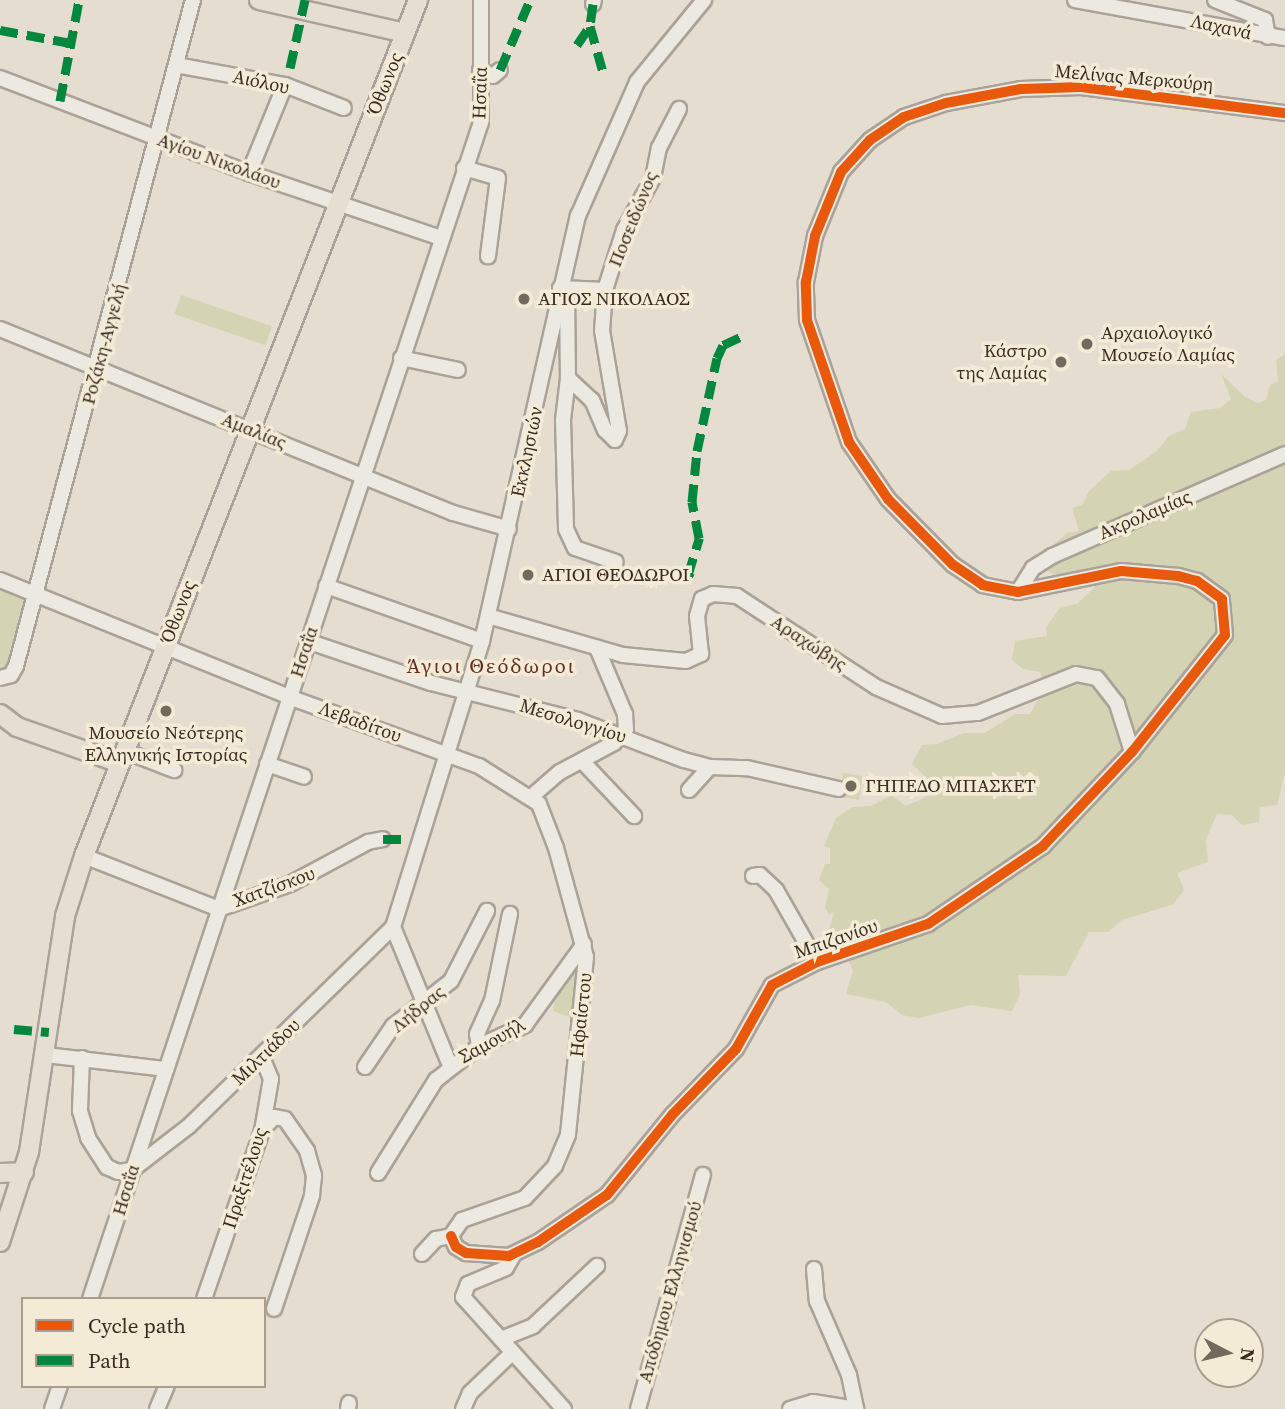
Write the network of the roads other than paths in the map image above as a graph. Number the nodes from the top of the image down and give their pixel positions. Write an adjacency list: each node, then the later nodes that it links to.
1 (193, 0): 11 (street, Ροζάκη-Αγγελή)
2 (259, 0): 8 (main road)
3 (418, 0): 8 (main road, Όθωνος)
4 (481, 0): 12 (street, Ησαΐα)
5 (704, 0): 25 (street, Εκκλησιών)
6 (1075, 0): 9 (street, Λαχανά)
7 (1215, 0): 9 (street)
8 (405, 33): 22 (main road, Όθωνος)
9 (1268, 37): 10 (street, Λαχανά)
10 (1285, 38)
11 (176, 65): 15 (street, Αιόλου); 19 (street, Ροζάκη-Αγγελή)
12 (480, 70): 13 (street); 20 (street, Ησαΐα)
13 (500, 70)
14 (0, 78): 19 (street, Αγίου Νικολάου)
15 (285, 85): 16 (street, Αιόλου); 21 (street)
16 (344, 108)
17 (679, 109): 26 (street, Ποσειδώνος)
18 (1285, 113): 40 (street, Μελίνας Μερκούρη)
19 (156, 139): 21 (street, Αγίου Νικολάου); 29 (street, Ροζάκη-Αγγελή)
20 (464, 168): 23 (street, Ησαΐα); 24 (street)
21 (249, 173): 22 (street, Αγίου Νικολάου)
22 (337, 202): 23 (street, Αγίου Νικολάου); 32 (main road, Όθωνος)
23 (440, 238): 28 (street, Ησαΐα)
24 (488, 256)
25 (563, 288): 26 (street); 31 (street); 35 (street, Εκκλησιών)
26 (605, 290): 31 (street, Ποσειδώνος)
27 (0, 329): 29 (street, Αμαλίας)
28 (401, 358): 30 (street); 34 (street, Ησαΐα)
29 (99, 368): 32 (street, Αμαλίας); 41 (street, Ροζάκη-Αγγελή)
30 (458, 370)
31 (568, 378): 36 (street)
32 (249, 429): 34 (street, Αμαλίας); 45 (main road, Όθωνος)
33 (1285, 454): 40 (street, Ακρολαμίας)
34 (362, 475): 35 (street, Αμαλίας); 39 (street, Ησαΐα)
35 (510, 524): 42 (street, Εκκλησιών)
36 (616, 562)
37 (0, 580): 41 (street, Λεβαδίτου)
38 (1051, 585): 40 (street, Μελίνας Μερκούρη); 52 (street, Μπιζανίου)
39 (326, 586): 43 (street); 44 (street, Ησαΐα)
40 (1018, 592)
41 (36, 593): 45 (street, Λεβαδίτου); 47 (street, Ροζάκη-Αγγελή)
42 (488, 615): 43 (street, Εκκλησιών); 46 (street, Αραχώβης)
43 (482, 640): 48 (street, Εκκλησιών)
44 (307, 641): 48 (street, Μεσολογγίου); 49 (street, Ησαΐα)
45 (165, 646): 49 (street, Λεβαδίτου); 54 (main road, Όθωνος)
46 (597, 648): 51 (street); 52 (street, Αραχώβης)
47 (0, 678)
48 (467, 692): 51 (street, Μεσολογγίου); 53 (street, Εκκλησιών)
49 (289, 697): 53 (street, Λεβαδίτου); 56 (street, Ησαΐα)
50 (2, 719): 54 (main road)
51 (622, 735): 55 (street); 57 (street, Μεσολογγίου)
52 (1132, 752): 72 (street, Μπιζανίου)
53 (449, 754): 62 (street, Ηφαίστου); 70 (street, Εκκλησιών)
54 (122, 757): 58 (street); 65 (main road, Όθωνος)
55 (582, 761): 62 (street); 63 (street)
56 (267, 764): 59 (street); 67 (street, Ησαΐα)
57 (709, 767): 60 (street, Μεσολογγίου); 61 (street)
58 (174, 770)
59 (304, 777)
60 (839, 789)
61 (689, 790)
62 (531, 797): 71 (street, Ηφαίστου)
63 (634, 816)
64 (383, 839): 67 (street, Χατζίσκου)
65 (84, 856): 67 (street, Χατζίσκου); 75 (main road, Όθωνος)
66 (753, 876): 72 (street)
67 (219, 909): 80 (street, Ησαΐα)
68 (487, 911): 73 (street, Λήδρας)
69 (510, 914): 74 (street)
70 (393, 927): 73 (street); 76 (street, Μιλτιάδου)
71 (584, 944): 74 (street, Σαμουήλ); 87 (street, Ηφαίστου)
72 (817, 962): 90 (street, Μπιζανίου)
73 (425, 1003): 78 (street); 79 (street, Λήδρας)
74 (479, 1045): 78 (street, Σαμουήλ)
75 (46, 1055): 77 (street); 83 (main road, Όθωνος)
76 (262, 1057): 81 (street, Πραξιτέλους); 82 (street, Μιλτιάδου)
77 (82, 1058): 80 (street); 82 (street)
78 (450, 1065): 85 (street, Σαμουήλ)
79 (365, 1067)
80 (166, 1069): 82 (street, Ησαΐα)
81 (261, 1131): 94 (street, Πραξιτέλους); 95 (street)
82 (132, 1170): 93 (street, Ησαΐα)
83 (23, 1172): 84 (main road); 88 (main road, Όθωνος)
84 (0, 1173)
85 (378, 1173)
86 (703, 1175): 104 (street, Απόδημου Ελληνισμού)
87 (451, 1236): 89 (street, Ηφαίστου); 90 (street)
88 (0, 1242)
89 (422, 1254)
90 (514, 1254): 96 (street, Μπιζανίου)
91 (597, 1266): 96 (street)
92 (814, 1269): 106 (street)
93 (91, 1297)
94 (205, 1297)
95 (274, 1309)
96 (501, 1339): 97 (street)
97 (513, 1352): 100 (street); 103 (street)
98 (59, 1388): 101 (street)
99 (166, 1388): 102 (street)
100 (465, 1407)
101 (52, 1409)
102 (157, 1409)
103 (564, 1409)
104 (638, 1409)
105 (790, 1409): 106 (street)
106 (856, 1409)

